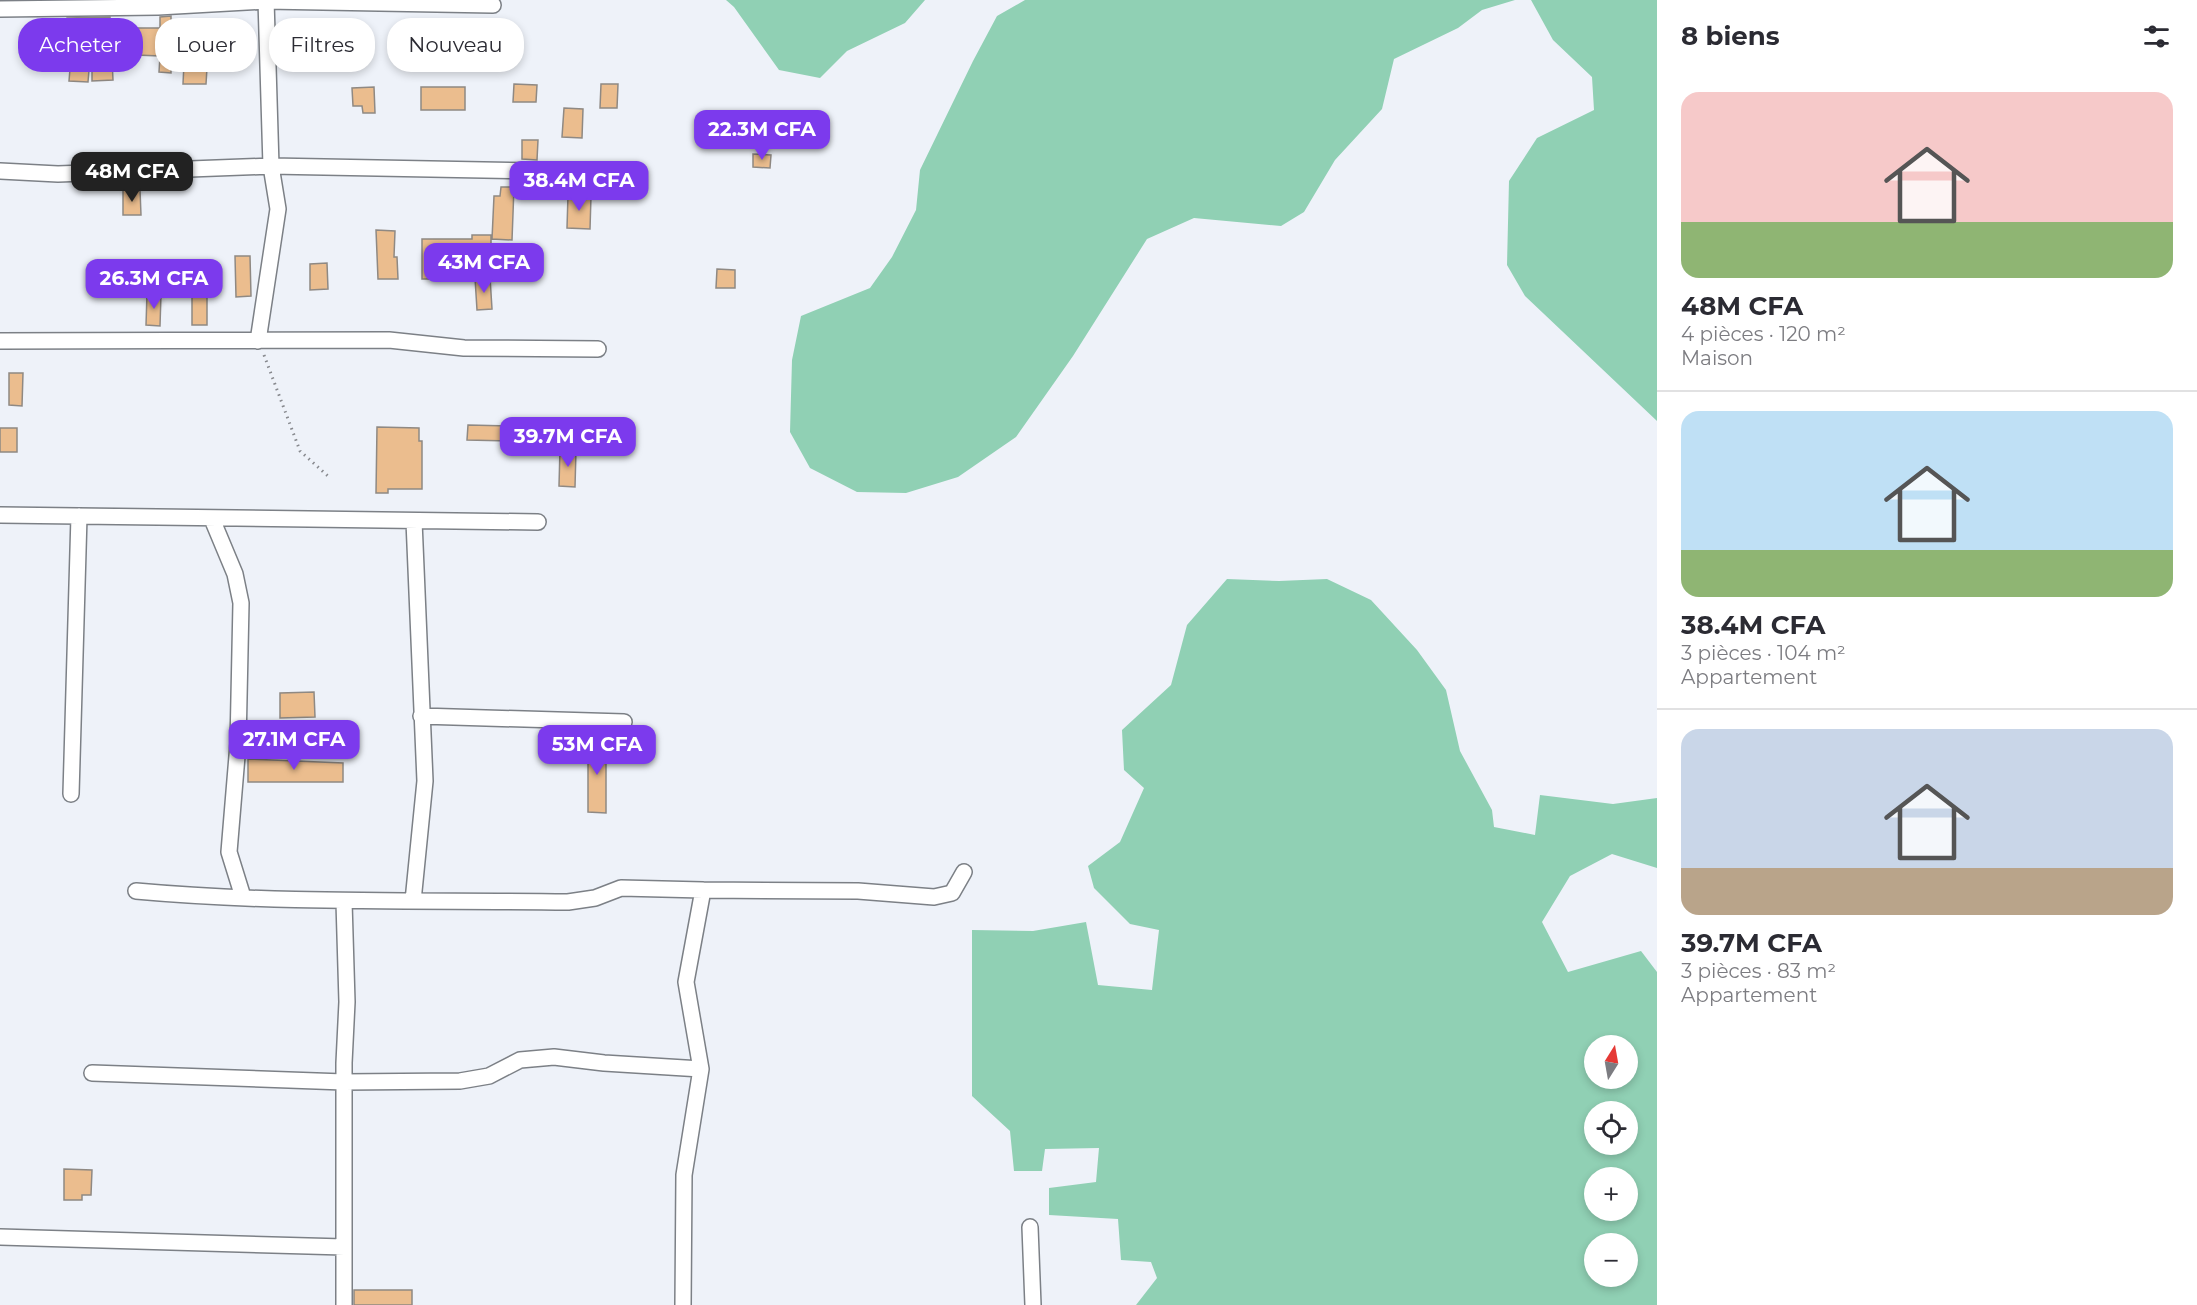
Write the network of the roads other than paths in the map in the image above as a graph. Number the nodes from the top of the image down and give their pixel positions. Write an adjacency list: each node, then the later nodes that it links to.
1 (266, 0): 2 (street); 3 (street); 4 (street)
2 (493, 5)
3 (0, 9)
4 (271, 166): 5 (street); 6 (street); 8 (street)
5 (0, 171)
6 (594, 172)
7 (0, 341): 8 (street)
8 (258, 341): 9 (street)
9 (598, 349)
10 (0, 515): 11 (street)
11 (79, 516): 12 (street); 17 (street)
12 (212, 519): 13 (street); 21 (street)
13 (414, 521): 14 (street); 15 (street)
14 (538, 522)
15 (421, 716): 16 (street); 22 (street)
16 (624, 722)
17 (71, 794)
18 (964, 872): 19 (street)
19 (703, 890): 22 (street); 24 (street)
20 (136, 891): 21 (street)
21 (243, 897): 23 (street)
22 (413, 901): 23 (street)
23 (344, 902): 26 (street)
24 (701, 1069): 26 (street); 31 (street)
25 (92, 1073): 26 (street)
26 (344, 1082): 29 (street)
27 (1030, 1227): 32 (street)
28 (0, 1237): 29 (street)
29 (344, 1247): 30 (street)
30 (344, 1305)
31 (683, 1305)
32 (1033, 1305)

